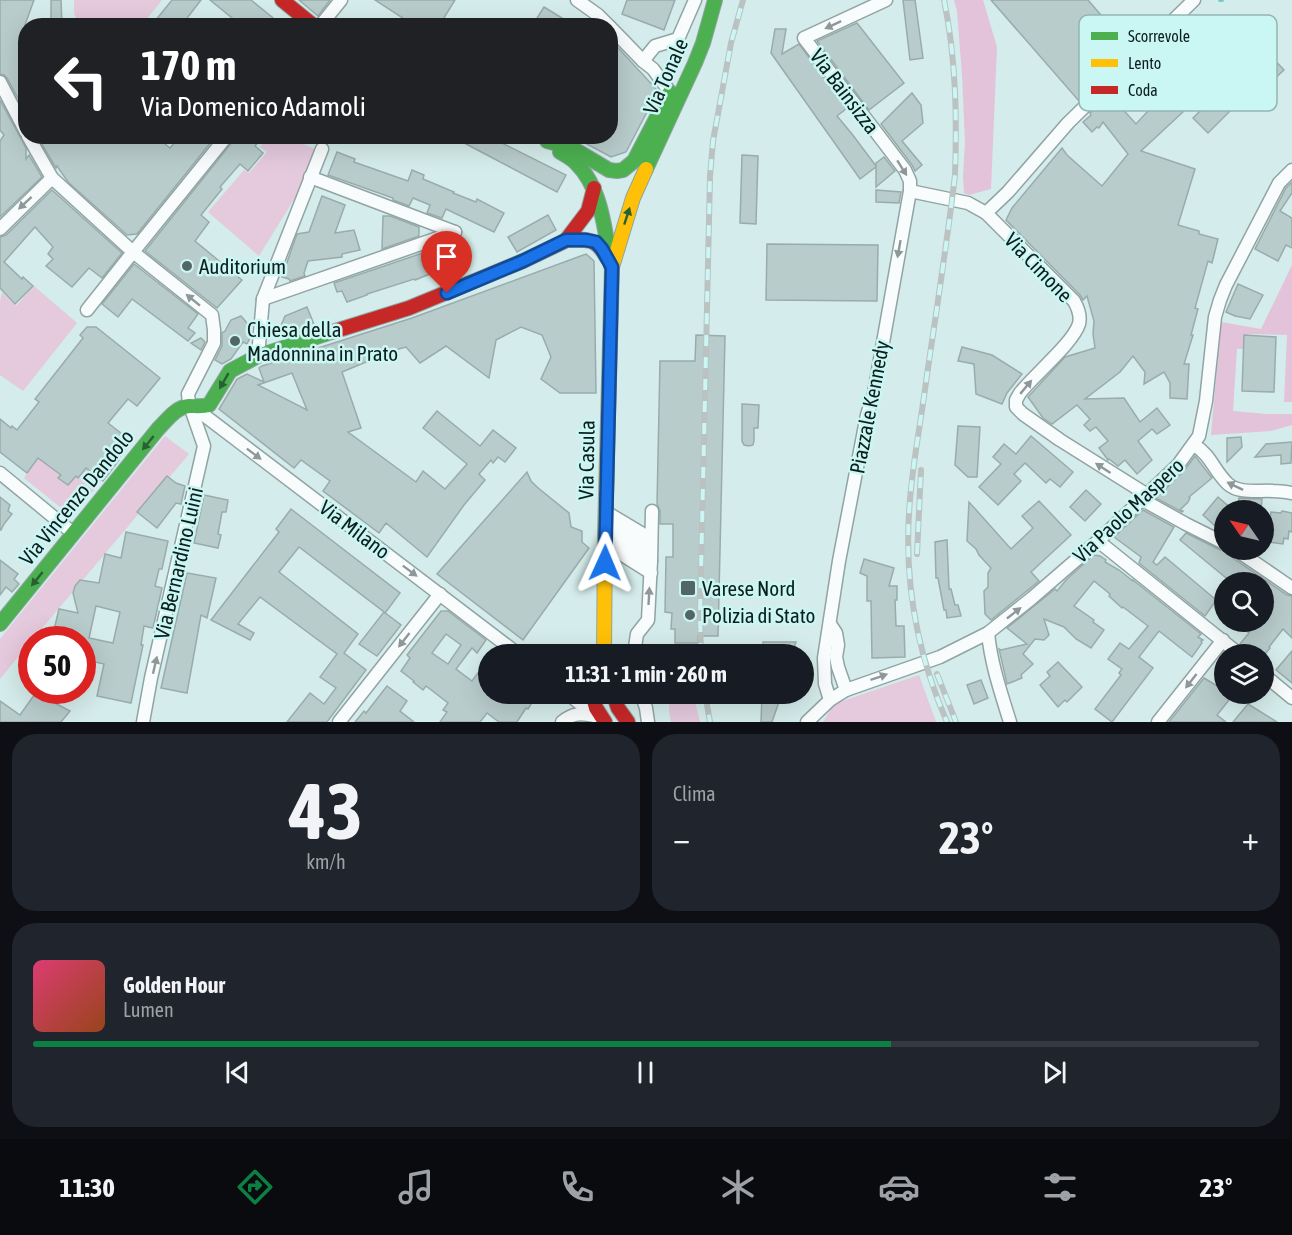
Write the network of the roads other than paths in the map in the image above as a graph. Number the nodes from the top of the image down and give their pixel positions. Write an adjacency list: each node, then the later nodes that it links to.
1 (282, 0): 9 (main road)
2 (341, 0): 10 (street)
3 (577, 0): 11 (street)
4 (695, 0): 13 (street, Via Tonale)
5 (715, 0): 15 (main road, Via Tonale); 23 (main road, Via Tonale)
6 (886, 0): 28 (street, Via Bainsizza, one-way to 28)
7 (1194, 0): 8 (street)
8 (1179, 15)
9 (304, 18)
10 (326, 18)
11 (601, 18)
12 (618, 34): 13 (street)
13 (643, 61): 15 (street)
14 (0, 82): 17 (street)
15 (670, 92): 23 (main road, Via Tonale)
16 (1080, 111): 29 (street)
17 (18, 117)
18 (33, 144): 26 (street)
19 (221, 144): 32 (street)
20 (550, 144): 27 (main road)
21 (563, 144): 23 (main road)
22 (322, 149): 25 (street)
23 (640, 164): 33 (main road, one-way to 23)
24 (1292, 170): 38 (street, Via Paolo Maspero)
25 (310, 177): 34 (street); 34 (street)
26 (52, 178): 30 (street, one-way to 30); 32 (street)
27 (594, 188): 31 (main road); 33 (main road)
28 (910, 191): 29 (street, Via Cimone); 52 (street, Piazzale Kennedy, one-way to 52)
29 (986, 213): 41 (street, Via Cimone, one-way to 29)
30 (0, 229)
31 (566, 240): 33 (main road); 36 (main road)
32 (133, 252): 35 (street); 37 (street, one-way to 32)
33 (612, 267): 43 (main road, Via Casula)
34 (263, 299): 36 (street)
35 (87, 310)
36 (258, 356): 37 (main road, Via Vincenzo Dandolo, one-way to 37)
37 (191, 406): 44 (main road, Via Vincenzo Dandolo, one-way to 44); 50 (street, Via Milano, one-way to 50); 68 (street, Via Bernardino Luini, one-way to 37)
38 (1194, 445): 40 (street, one-way to 38); 41 (street, Via Paolo Maspero)
39 (0, 473): 44 (street)
40 (1292, 493)
41 (1143, 497): 45 (street); 46 (street, Via Paolo Maspero)
42 (652, 511): 47 (street)
43 (605, 528): 47 (street); 47 (street); 56 (main road, Via Casula)
44 (73, 533): 51 (main road, Via Vincenzo Dandolo, one-way to 51)
45 (1214, 538)
46 (1098, 541): 53 (street, Via Paolo Maspero, one-way to 46); 54 (street)
47 (651, 556): 57 (street, one-way to 47)
48 (1251, 560): 49 (street)
49 (1292, 588)
50 (440, 594): 55 (street, Via Milano); 69 (street, one-way to 69)
51 (0, 624)
52 (830, 624): 60 (street, Piazzale Kennedy); 62 (street, Piazzale Kennedy)
53 (988, 633): 60 (street, Via Paolo Maspero, one-way to 53); 74 (street)
54 (1223, 640): 58 (street); 75 (street, one-way to 75)
55 (505, 644)
56 (604, 644)
57 (636, 644)
58 (1228, 644)
59 (1274, 683): 61 (street)
60 (846, 690): 62 (street, Via Paolo Maspero)
61 (1292, 698)
62 (830, 700): 73 (street, Via Paolo Maspero)
63 (581, 704): 67 (street)
64 (594, 704): 67 (main road)
65 (617, 704): 71 (main road)
66 (645, 704): 72 (street)
67 (601, 720): 70 (street)
68 (143, 722)
69 (339, 722)
70 (562, 722)
71 (628, 722)
72 (648, 722)
73 (807, 722)
74 (1011, 722)
75 (1158, 722)

